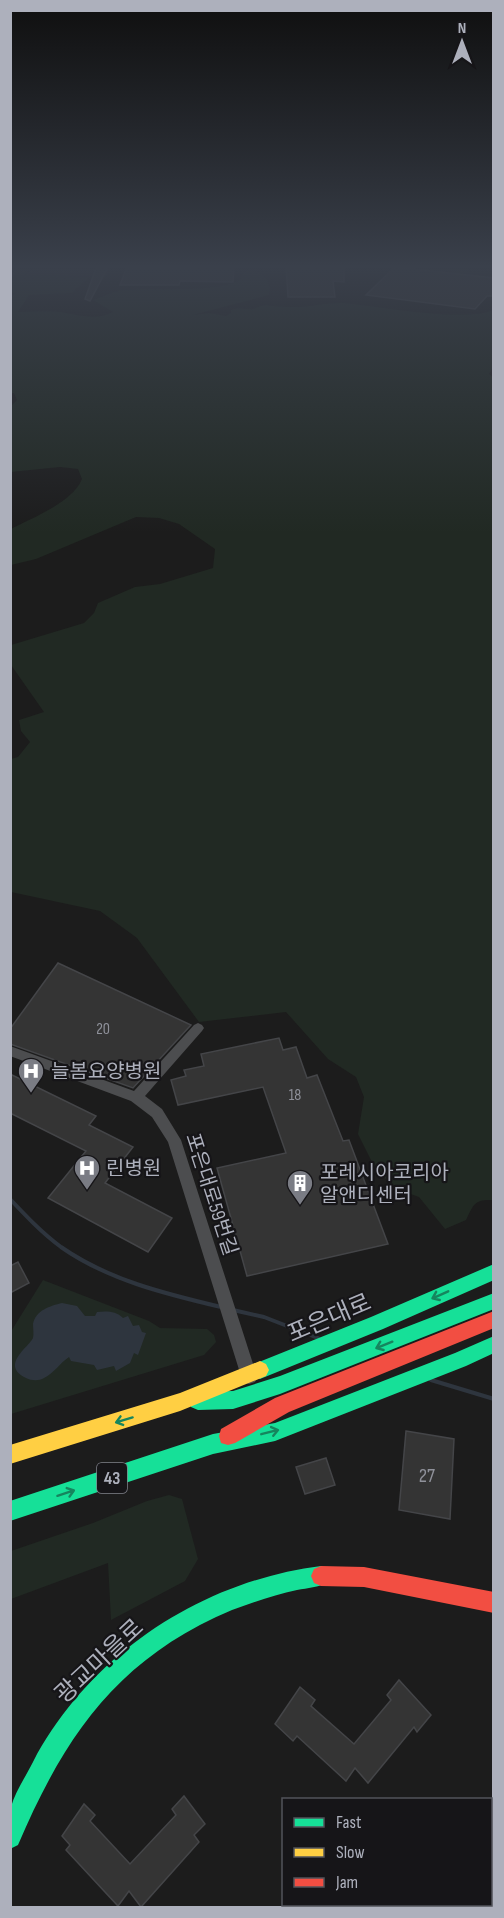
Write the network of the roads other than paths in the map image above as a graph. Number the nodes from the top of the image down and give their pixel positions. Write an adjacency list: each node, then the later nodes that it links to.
1 (198, 1028): 3 (street)
2 (10, 1051): 3 (street, 포은대로59번길)
3 (136, 1097): 8 (street, 포은대로59번길)
4 (494, 1272): 8 (main road, 포은대로, one-way to 8)
5 (494, 1301): 9 (main road, 포은대로, one-way to 9)
6 (494, 1319): 10 (main road, 43)
7 (494, 1344): 10 (main road, one-way to 7)
8 (249, 1376): 9 (main road, 포은대로)
9 (180, 1402): 11 (main road, 포은대로, one-way to 11)
10 (213, 1444): 12 (main road, 43, one-way to 10)
11 (10, 1455)
12 (10, 1511)
13 (494, 1603): 14 (main road, 광교마을로)
14 (10, 1837)

